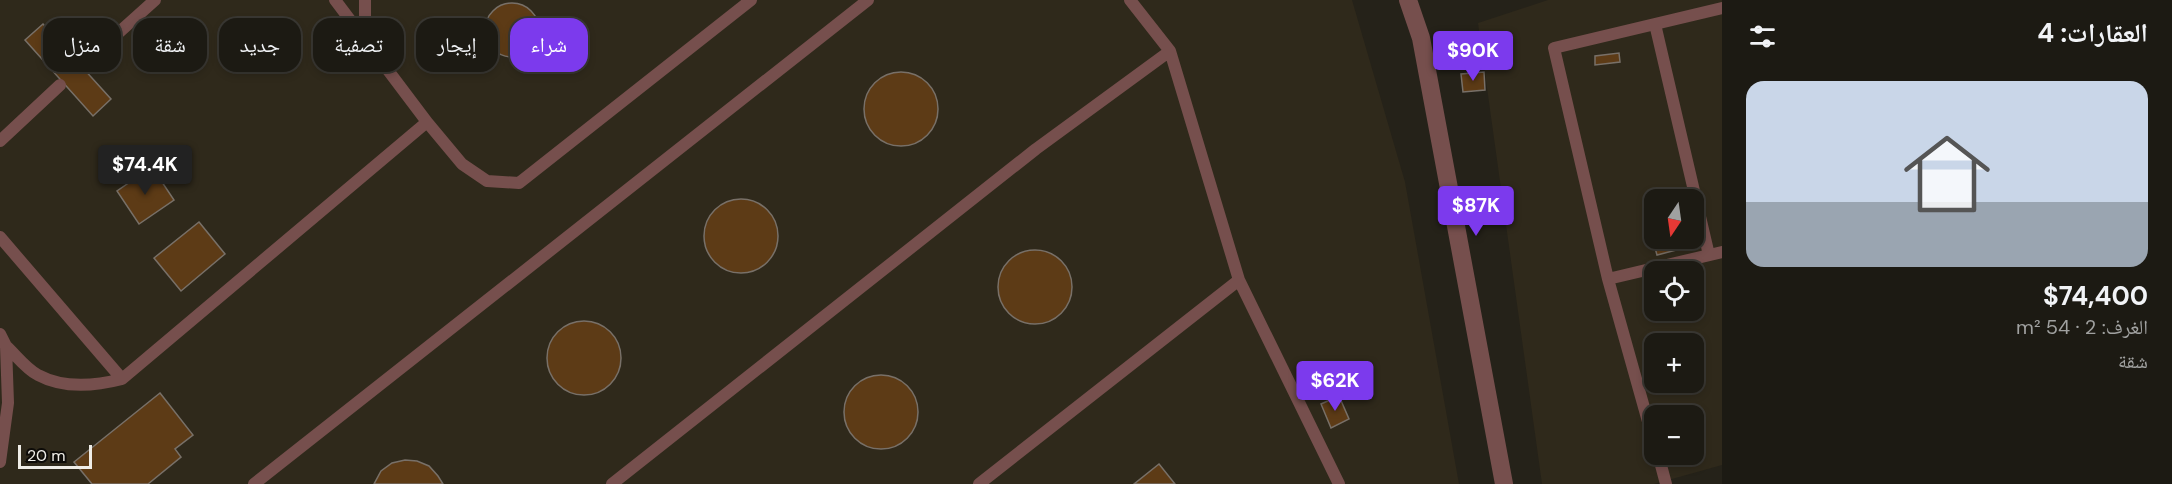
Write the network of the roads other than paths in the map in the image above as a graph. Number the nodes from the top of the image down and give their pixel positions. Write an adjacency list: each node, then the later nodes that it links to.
1 (155, 0): 12 (lane)
2 (335, 0): 9 (lane)
3 (365, 0): 10 (lane)
4 (751, 0): 16 (lane)
5 (868, 0): 29 (lane)
6 (1130, 0): 13 (lane)
7 (1408, 0): 33 (street)
8 (1722, 8): 11 (lane)
9 (349, 18)
10 (365, 18)
11 (1655, 24): 20 (lane); 21 (lane)
12 (121, 31)
13 (1170, 51): 22 (lane); 30 (lane)
14 (390, 72): 16 (lane)
15 (60, 85): 17 (lane)
16 (427, 122): 25 (lane)
17 (0, 141)
18 (0, 237): 25 (lane)
19 (1722, 252): 20 (lane)
20 (1709, 255): 21 (lane)
21 (1608, 279): 26 (lane)
22 (1239, 280): 31 (lane); 32 (lane)
23 (0, 334): 24 (lane)
24 (6, 346): 25 (lane); 27 (lane)
25 (122, 379)
26 (1644, 407)
27 (0, 462)
28 (1661, 465): 34 (lane)
29 (254, 484)
30 (612, 484)
31 (979, 484)
32 (1339, 484)
33 (1504, 484)
34 (1666, 484)

